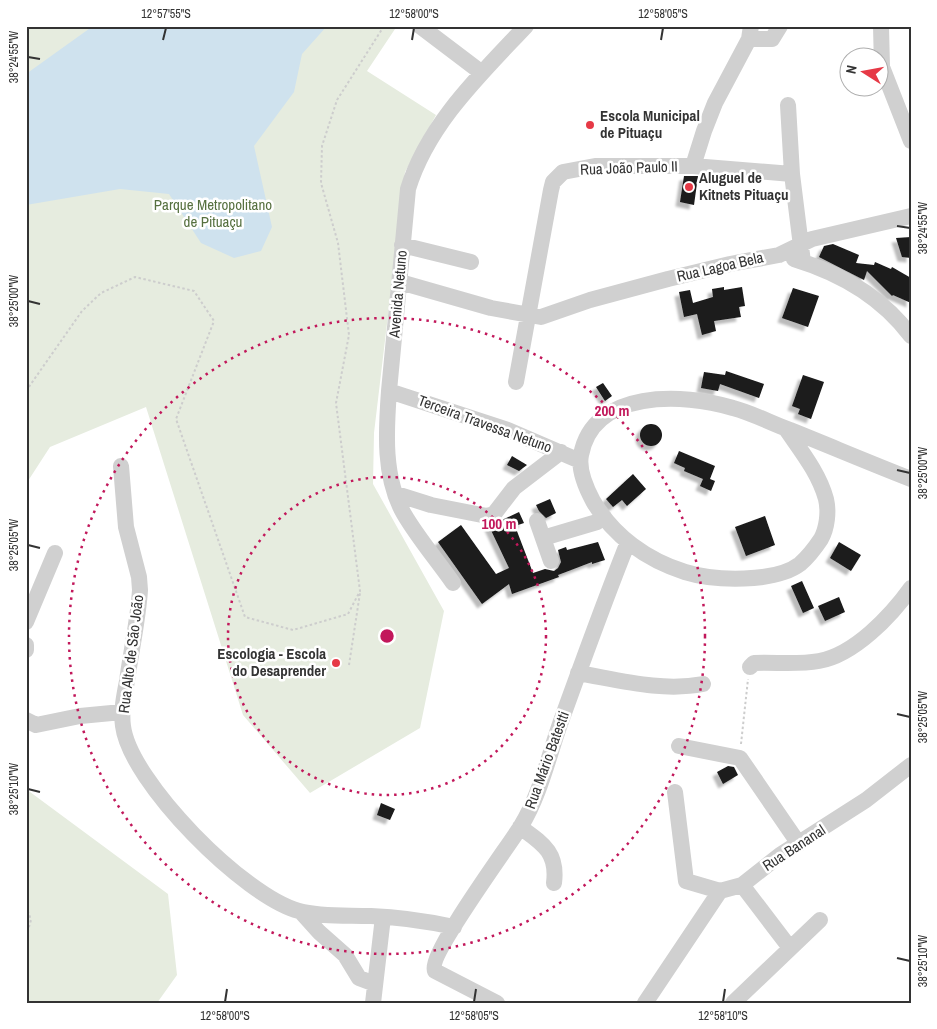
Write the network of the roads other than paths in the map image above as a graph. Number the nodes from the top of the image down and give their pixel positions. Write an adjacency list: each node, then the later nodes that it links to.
1 (420, 26): 6 (street)
2 (526, 26): 6 (street, Avenida Netuno)
3 (780, 26): 5 (street)
4 (880, 26): 8 (street)
5 (750, 33): 9 (street)
6 (482, 73): 13 (street, Avenida Netuno)
7 (788, 105): 10 (street)
8 (911, 141)
9 (694, 166): 10 (street, Rua João Paulo II); 18 (street, Rua João Paulo II)
10 (792, 174): 12 (street)
11 (911, 216): 12 (street, Rua Lagoa Bela)
12 (800, 244): 14 (street, Rua Lagoa Bela); 16 (street)
13 (402, 245): 15 (street); 17 (street, Avenida Netuno)
14 (779, 255): 16 (street); 18 (street, Rua Lagoa Bela)
15 (471, 262)
16 (803, 262): 19 (street)
17 (400, 282): 18 (street, Rua Lagoa Bela); 21 (street, Avenida Netuno)
18 (530, 316): 20 (street, Rua João Paulo II)
19 (911, 336)
20 (516, 382)
21 (389, 391): 23 (street, Terceira Travessa Netuno); 27 (street, Avenida Netuno)
22 (786, 429): 24 (street); 26 (street); 31 (street)
23 (561, 452): 24 (street, Terceira Travessa Netuno); 27 (street)
24 (580, 461): 28 (street)
25 (121, 466): 42 (street, Rua Alto de São João)
26 (911, 479)
27 (396, 494): 34 (street, Avenida Netuno)
28 (604, 517): 30 (street); 31 (street)
29 (537, 521): 30 (street)
30 (543, 538): 33 (street)
31 (628, 542): 40 (street, Rua Mário Batestti)
32 (55, 553): 36 (street)
33 (551, 561)
34 (453, 583)
35 (911, 588): 39 (street)
36 (26, 622)
37 (26, 645): 38 (street)
38 (26, 650)
39 (750, 667)
40 (578, 673): 41 (street); 47 (street, Rua Mário Batestti)
41 (703, 684)
42 (122, 712): 43 (street); 52 (street, Rua Alto de São João)
43 (26, 720)
44 (679, 746): 48 (street)
45 (911, 765): 48 (street, Rua Bananal)
46 (675, 792): 51 (street)
47 (520, 827): 49 (street); 55 (street, Rua Mário Batestti)
48 (799, 844): 50 (street, Rua Bananal)
49 (554, 883)
50 (742, 886): 51 (street); 56 (street)
51 (720, 891): 60 (street)
52 (301, 912): 53 (street, Rua Alto de São João); 57 (street)
53 (383, 917): 55 (street, Rua Alto de São João); 57 (street)
54 (820, 920): 56 (street)
55 (454, 927): 59 (street, Rua Mário Batestti)
56 (790, 948): 61 (street)
57 (375, 984): 58 (street)
58 (373, 1003)
59 (497, 1003)
60 (645, 1003)
61 (733, 1003)

